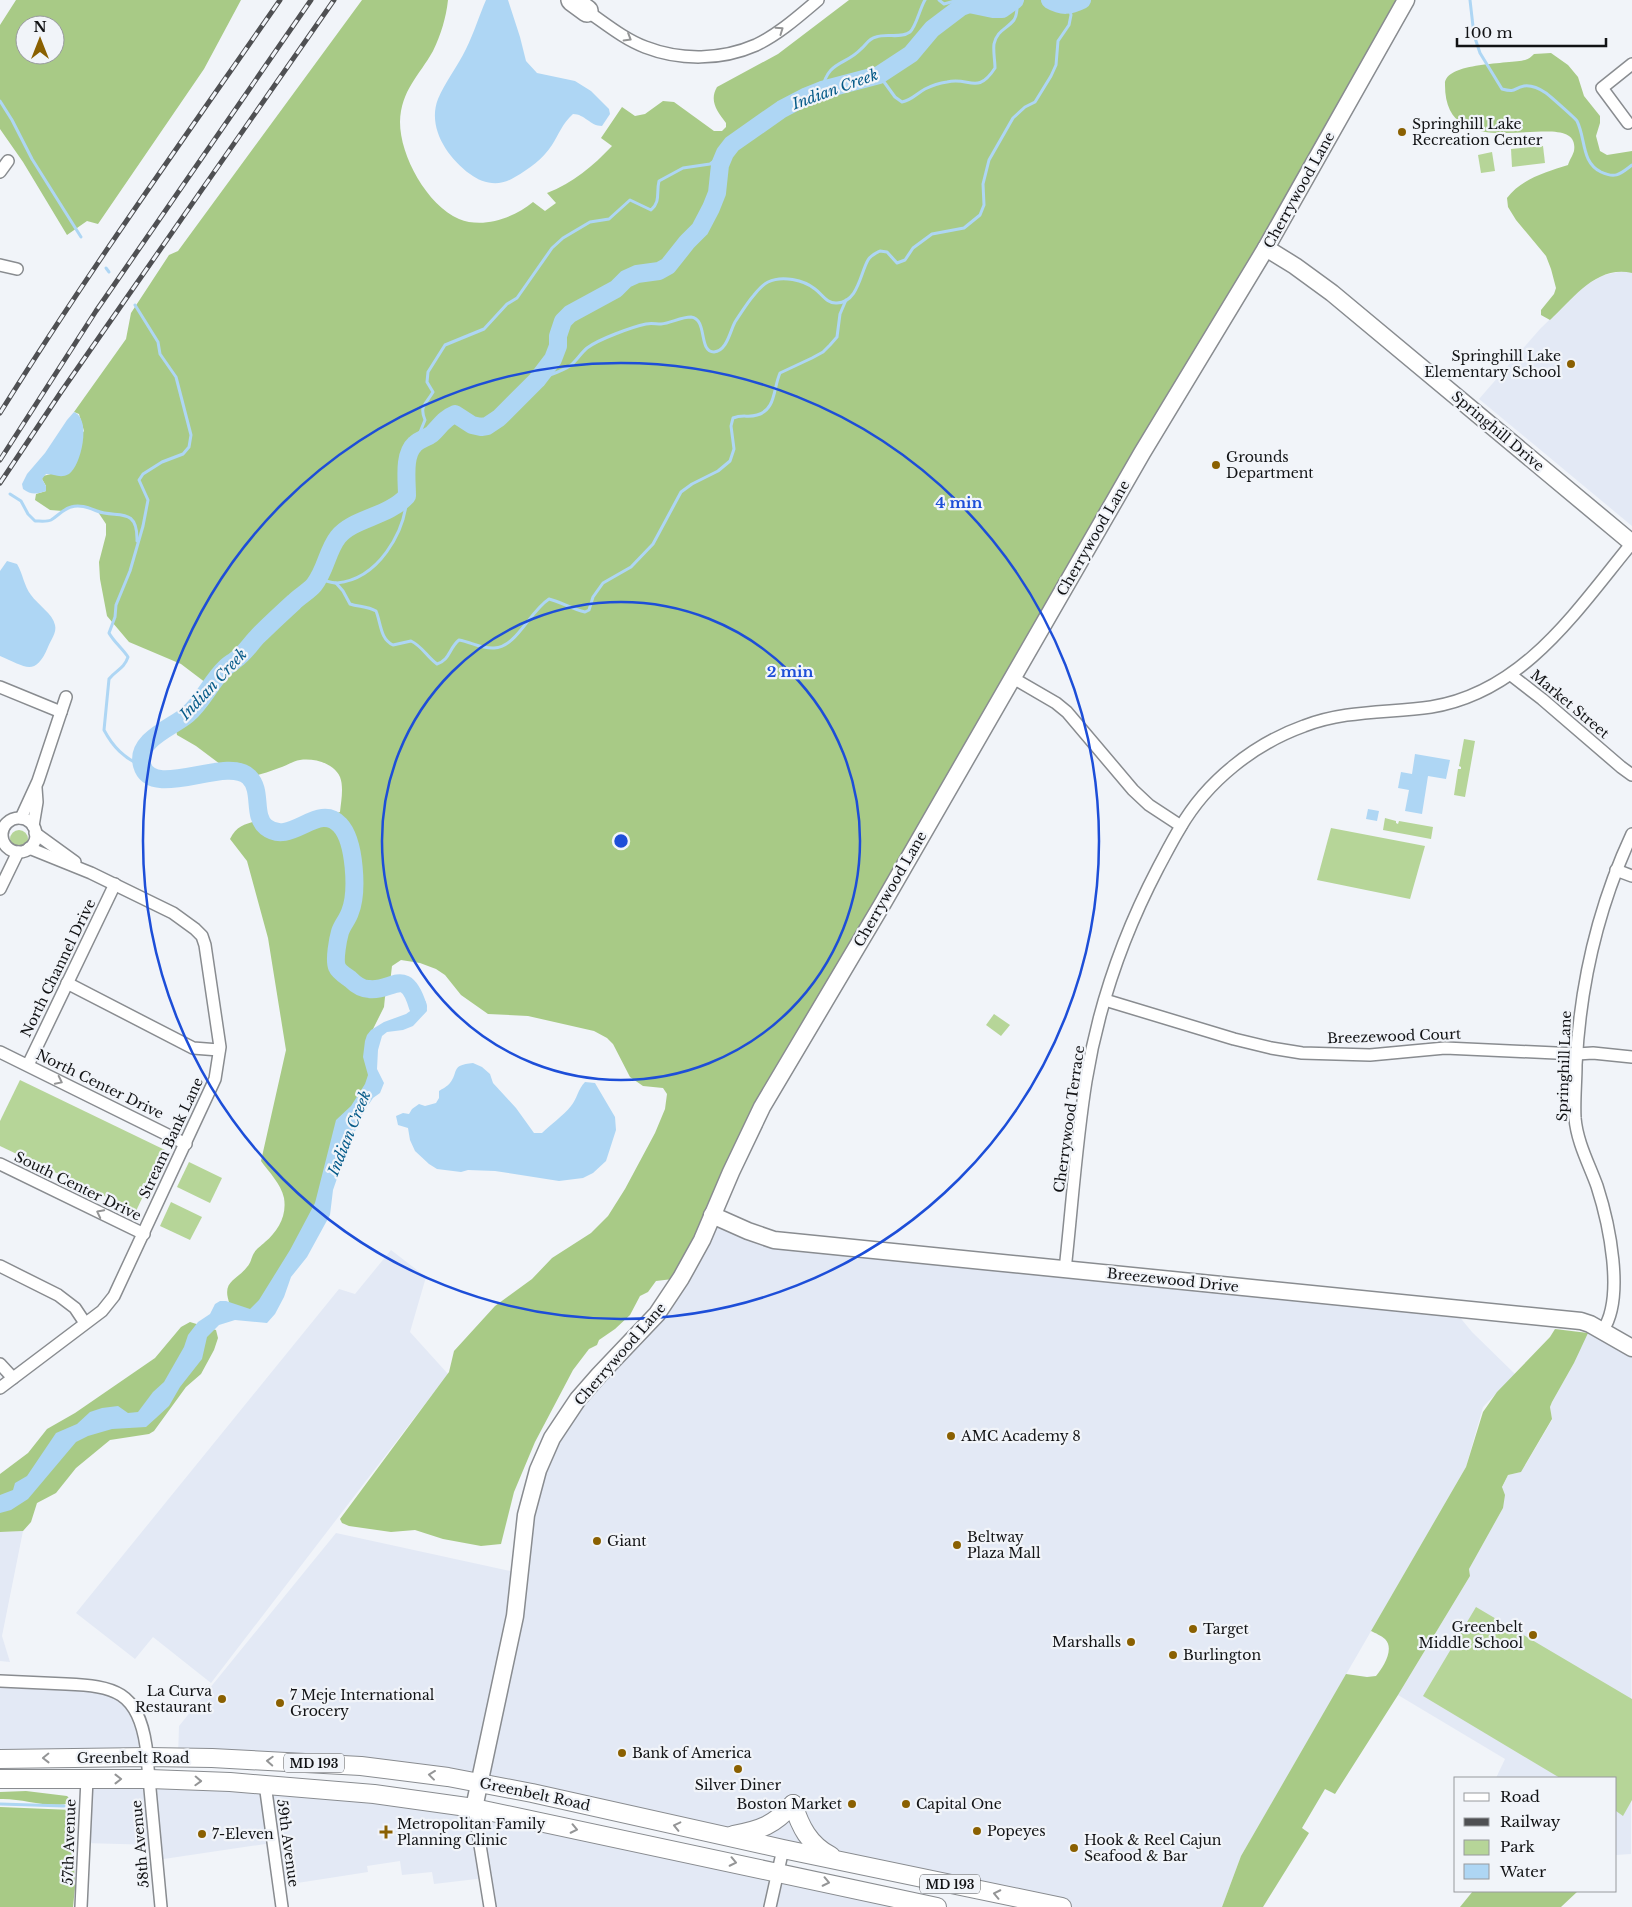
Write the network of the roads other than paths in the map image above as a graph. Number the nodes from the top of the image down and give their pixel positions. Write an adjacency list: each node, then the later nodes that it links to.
1 (818, 0): 3 (street, one-way to 1)
2 (1406, 0): 8 (street, Cherrywood Lane)
3 (580, 5)
4 (1632, 64): 5 (street)
5 (1628, 123)
6 (8, 161): 7 (street)
7 (0, 172)
8 (1266, 248): 11 (street, Springhill Drive); 13 (street, Cherrywood Lane)
9 (0, 265): 10 (street)
10 (17, 269)
11 (1632, 543): 12 (street, Cherrywood Terrace)
12 (1511, 675): 17 (street, Market Street); 21 (street, Cherrywood Terrace)
13 (1013, 678): 21 (street); 40 (street, Cherrywood Lane)
14 (0, 687): 16 (street)
15 (66, 697): 16 (street)
16 (61, 712): 18 (street)
17 (1632, 774)
18 (36, 787): 19 (street); 22 (street)
19 (21, 818): 20 (street); 22 (street)
20 (4, 822): 24 (street)
21 (1181, 826): 32 (street, Cherrywood Terrace)
22 (34, 830): 25 (street); 27 (street, Stream Bank Lane)
23 (1632, 834): 26 (street, Springhill Lane)
24 (2, 844): 25 (street)
25 (24, 850): 27 (street, Stream Bank Lane); 30 (street)
26 (1616, 870): 28 (street); 35 (street, Springhill Lane)
27 (91, 873): 29 (street, Stream Bank Lane)
28 (1632, 876)
29 (116, 884): 31 (street, North Channel Drive); 33 (street, Stream Bank Lane)
30 (0, 889)
31 (68, 983): 33 (street); 37 (street, North Channel Drive)
32 (1105, 1000): 35 (street, Breezewood Court); 43 (street, Cherrywood Terrace)
33 (219, 1050): 38 (street, Stream Bank Lane)
34 (0, 1052): 37 (street, North Center Drive)
35 (1577, 1054): 36 (street, Breezewood Court); 45 (street, Springhill Lane)
36 (1632, 1057)
37 (28, 1065): 38 (street, North Center Drive, one-way to 38)
38 (186, 1144): 41 (street, Stream Bank Lane)
39 (0, 1164): 41 (street, South Center Drive, one-way to 39)
40 (712, 1215): 43 (street, Breezewood Drive); 56 (street, Cherrywood Lane)
41 (144, 1234): 44 (street, Stream Bank Lane)
42 (0, 1266): 44 (street)
43 (1065, 1270): 45 (street, Breezewood Drive)
44 (85, 1323): 48 (street, Stream Bank Lane)
45 (1603, 1330): 46 (street, Breezewood Drive)
46 (1632, 1348)
47 (0, 1364): 48 (street)
48 (13, 1378): 49 (street, Stream Bank Lane)
49 (0, 1388)
50 (0, 1681): 51 (street, 58th Avenue)
51 (147, 1757): 52 (main road, Greenbelt Road / MD 193, one-way to 52); 55 (street, 58th Avenue); 56 (main road, Greenbelt Road / MD 193, one-way to 51)
52 (0, 1759)
53 (0, 1779): 54 (main road, Greenbelt Road / MD 193)
54 (87, 1779): 55 (main road, Greenbelt Road / MD 193, one-way to 55); 63 (street, 57th Avenue)
55 (150, 1779): 57 (main road, Greenbelt Road / MD 193, one-way to 57); 64 (street, 58th Avenue)
56 (480, 1782): 58 (street, Cherrywood Lane); 59 (main road, Greenbelt Road / MD 193, one-way to 56)
57 (265, 1784): 58 (main road, Greenbelt Road / MD 193); 65 (street, 59th Avenue)
58 (474, 1808): 62 (main road, Greenbelt Road / MD 193, one-way to 62); 66 (street)
59 (725, 1837): 60 (main road, Greenbelt Road / MD 193); 61 (main road)
60 (783, 1849): 61 (main road, Greenbelt Road / MD 193); 62 (street)
61 (839, 1861): 69 (main road, Greenbelt Road / MD 193, one-way to 61)
62 (778, 1872): 67 (street); 68 (main road, Greenbelt Road / MD 193, one-way to 68)
63 (81, 1907)
64 (160, 1907)
65 (282, 1907)
66 (490, 1907)
67 (770, 1907)
68 (937, 1907)
69 (1062, 1907)

